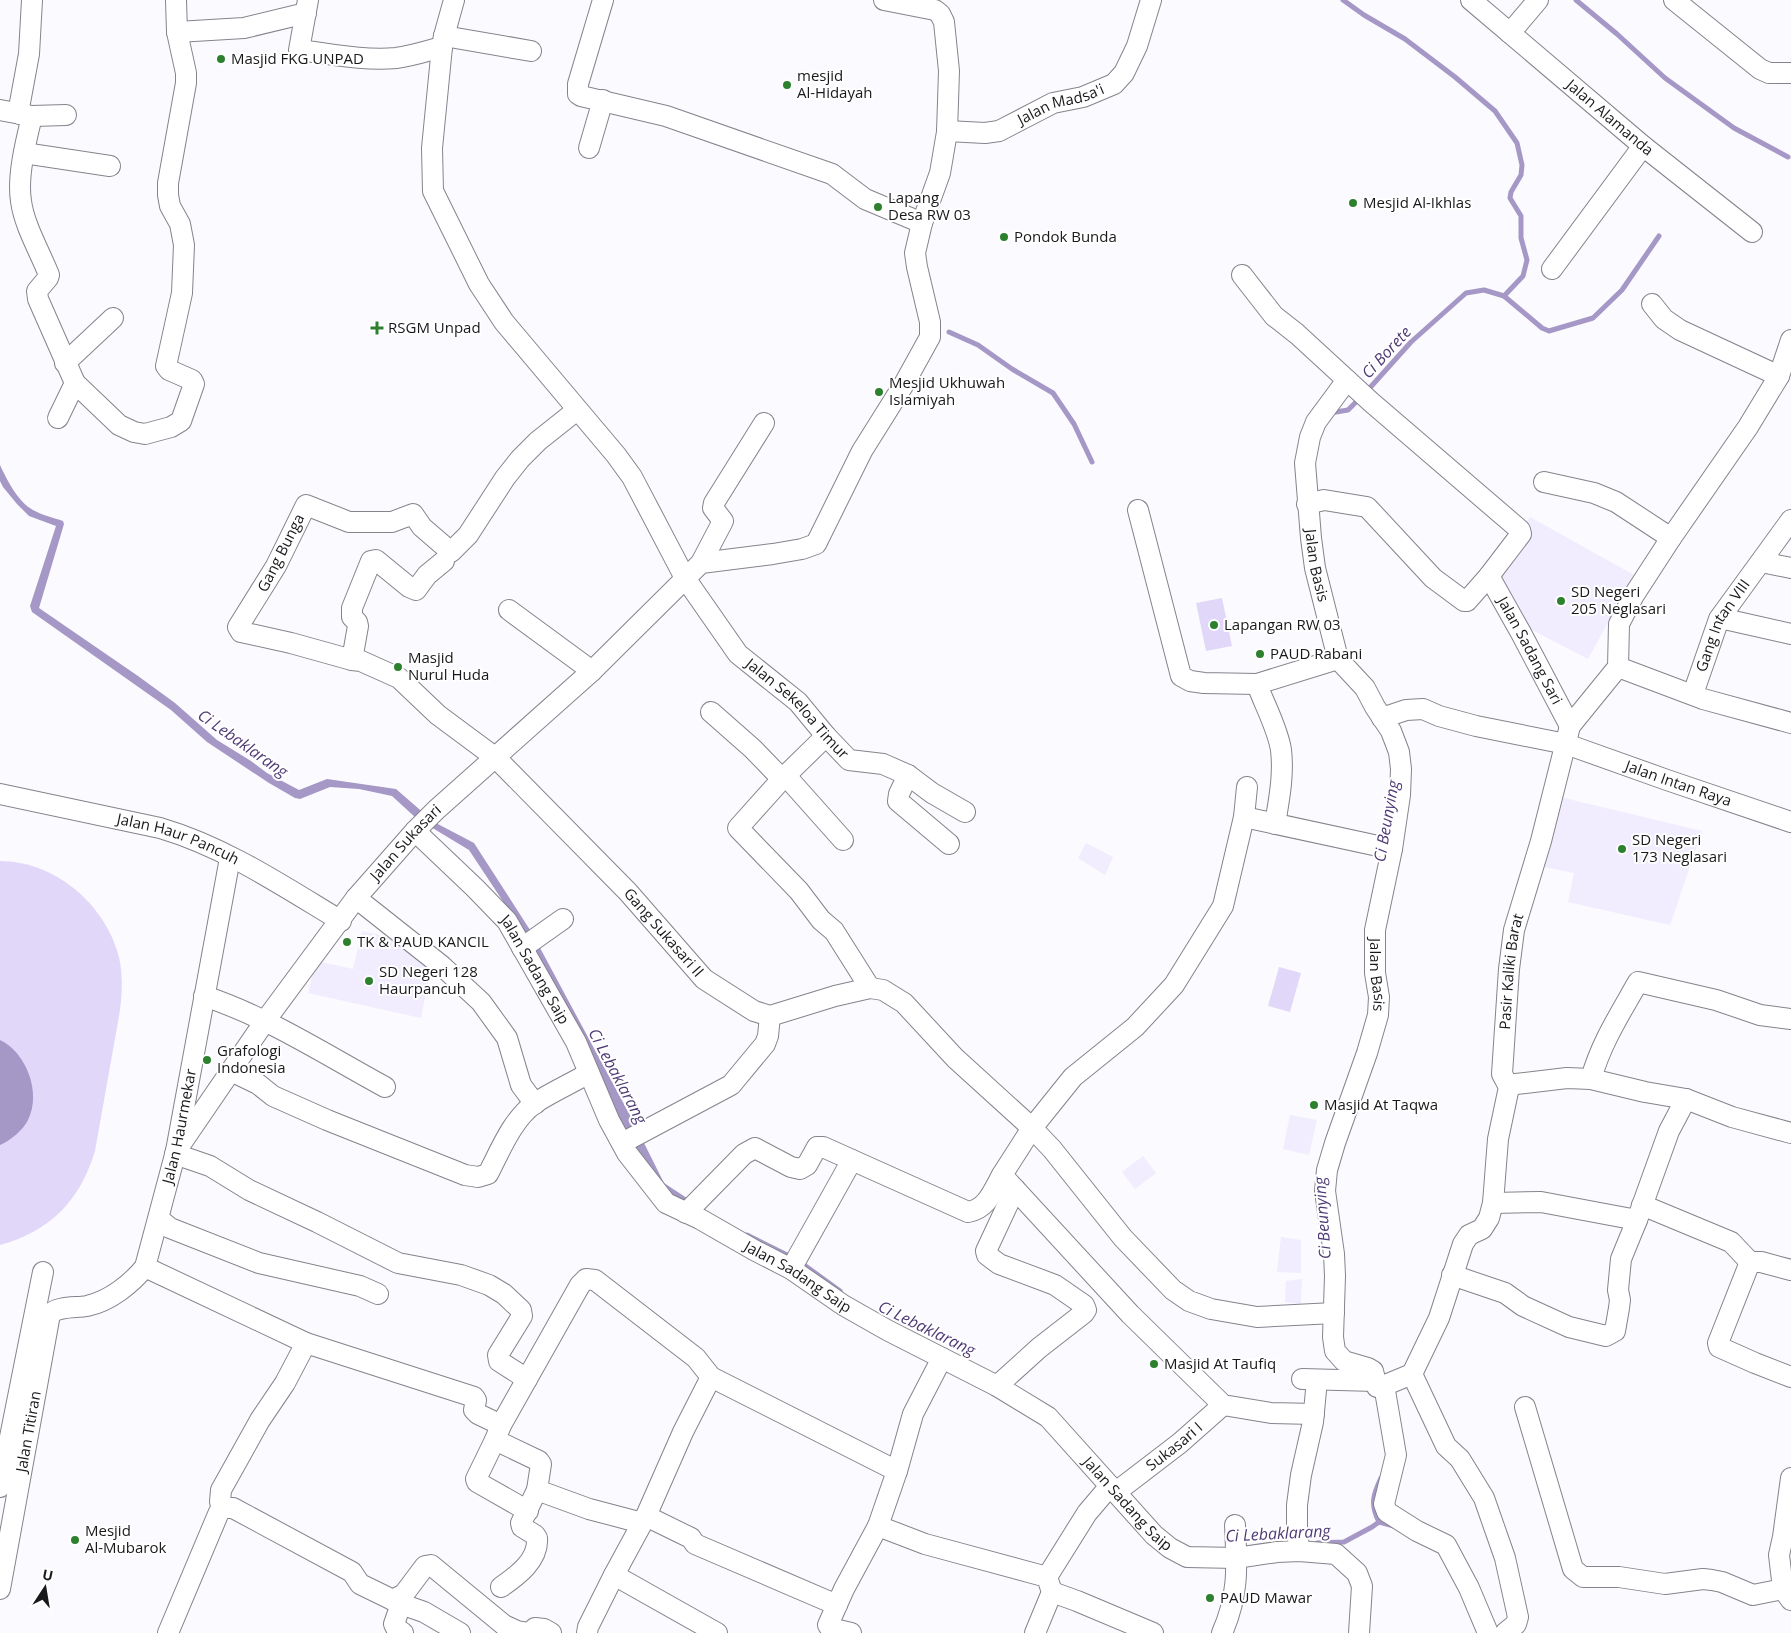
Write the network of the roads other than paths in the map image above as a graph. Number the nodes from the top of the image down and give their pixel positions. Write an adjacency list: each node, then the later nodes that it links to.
1 (32, 0): 18 (street)
2 (176, 0): 11 (street)
3 (454, 0): 13 (street, Jalan Sekeloa Timur)
4 (603, 0): 16 (street)
5 (884, 0): 20 (street)
6 (1151, 0): 20 (street, Jalan Madsa'i)
7 (1471, 0): 12 (street, Jalan Alamanda)
8 (1538, 0): 12 (street)
9 (1674, 0): 15 (street)
10 (307, 7): 11 (street); 13 (street)
11 (177, 32): 34 (street)
12 (1510, 33): 21 (street, Jalan Alamanda)
13 (443, 42): 14 (street); 36 (street, Jalan Sekeloa Timur)
14 (531, 51)
15 (1791, 72)
16 (603, 100): 22 (street); 25 (street)
17 (0, 110): 18 (street)
18 (26, 115): 19 (street); 23 (street)
19 (66, 115)
20 (947, 131): 25 (street)
21 (1643, 146): 26 (street, Jalan Alamanda); 27 (street)
22 (589, 148)
23 (24, 153): 24 (street); 32 (street)
24 (110, 166)
25 (922, 223): 46 (street)
26 (1752, 232)
27 (1552, 269)
28 (1242, 275): 35 (street)
29 (1652, 304): 33 (street)
30 (113, 318): 32 (street)
31 (1791, 340): 33 (street)
32 (65, 363): 34 (street)
33 (1779, 376): 43 (street)
34 (75, 383): 37 (street)
35 (1356, 388): 40 (street, Jalan Basis); 48 (street)
36 (577, 410): 49 (street, Jalan Sekeloa Timur); 54 (street, Gang Bunga)
37 (58, 418)
38 (764, 423): 46 (street, Jalan Sukasari)
39 (1544, 482): 43 (street)
40 (1312, 503): 48 (street); 53 (street, Jalan Basis)
41 (1138, 510): 57 (street)
42 (1791, 520): 45 (street, Gang Intan VIII)
43 (1671, 538): 55 (street)
44 (444, 561): 54 (street)
45 (1761, 562): 47 (street); 51 (street, Gang Intan VIII)
46 (701, 563): 49 (street, Jalan Sukasari)
47 (1791, 568)
48 (1489, 576): 62 (street, Jalan Sadang Sari)
49 (685, 578): 56 (street, Jalan Sukasari); 63 (street, Jalan Sekeloa Timur)
50 (509, 610): 56 (street)
51 (1720, 618): 52 (street); 58 (street, Gang Intan VIII)
52 (1791, 634)
53 (1338, 658): 57 (street); 60 (street, Jalan Basis)
54 (352, 660): 64 (street, Gang Bunga)
55 (1618, 667): 58 (street); 62 (street)
56 (592, 671): 64 (street, Jalan Sukasari)
57 (1257, 684): 72 (street)
58 (1693, 694): 61 (street)
59 (711, 712): 66 (street)
60 (1382, 718): 62 (street, Jalan Intan Raya); 76 (street, Jalan Basis)
61 (1791, 724)
62 (1568, 735): 71 (street, Jalan Intan Raya); 91 (street, Pasir Kaliki Barat)
63 (826, 736): 65 (street, Jalan Sekeloa Timur); 66 (street)
64 (496, 758): 73 (street, Jalan Sukasari); 84 (street, Gang Sukasari Il)
65 (908, 775): 69 (street, Jalan Sekeloa Timur); 75 (street)
66 (784, 778): 74 (street); 82 (street)
67 (1247, 787): 70 (street)
68 (0, 794): 77 (street, Jalan Haur Pancuh)
69 (965, 812)
70 (1244, 817): 72 (street); 94 (street)
71 (1791, 822)
72 (1275, 824): 76 (street)
73 (416, 830): 78 (street, Jalan Sukasari); 81 (street, Jalan Sadang Saip)
74 (843, 840)
75 (949, 844)
76 (1392, 848): 112 (street, Jalan Basis)
77 (230, 858): 80 (street, Jalan Haur Pancuh); 83 (street, Jalan Haurmekar)
78 (356, 898): 80 (street, Jalan Sukasari); 93 (street)
79 (563, 919): 81 (street)
80 (341, 921): 86 (street, Jalan Sukasari)
81 (529, 944): 88 (street, Jalan Sadang Saip)
82 (870, 988): 84 (street); 94 (street)
83 (204, 996): 86 (street); 97 (street, Jalan Haurmekar)
84 (770, 1016): 96 (street)
85 (1791, 1019): 89 (street)
86 (266, 1021): 87 (street, Jalan Sukasari); 90 (street)
87 (231, 1071): 93 (street); 97 (street, Jalan Sukasari)
88 (589, 1073): 93 (street); 96 (street, Jalan Sadang Saip)
89 (1591, 1079): 91 (street); 92 (street)
90 (385, 1087)
91 (1509, 1087): 100 (street, Pasir Kaliki Barat)
92 (1686, 1100): 95 (street); 102 (street)
93 (535, 1104)
94 (1032, 1128): 99 (street); 112 (street)
95 (1791, 1133)
96 (631, 1138): 101 (street, Jalan Sadang Saip)
97 (176, 1153): 103 (street, Jalan Haurmekar); 118 (street)
98 (852, 1160): 99 (street); 101 (street); 105 (street)
99 (1008, 1182): 119 (street); 121 (street)
100 (1493, 1203): 102 (street); 109 (street, Pasir Kaliki Barat)
101 (691, 1208): 105 (street, Jalan Sadang Saip)
102 (1640, 1213): 104 (street); 109 (street)
103 (159, 1220): 106 (street, Jalan Haurmekar); 110 (street)
104 (1750, 1262): 107 (street); 117 (street)
105 (794, 1263): 114 (street, Jalan Sadang Saip)
106 (145, 1267): 111 (street, Jalan Haurmekar); 113 (street)
107 (1791, 1270)
108 (43, 1272): 127 (street)
109 (1452, 1275): 115 (street, Pasir Kaliki Barat)
110 (378, 1294)
111 (89, 1306): 140 (street, Jalan Titiran)
112 (1334, 1313): 120 (street, Jalan Basis)
113 (306, 1343): 124 (street); 130 (street)
114 (942, 1358): 119 (street, Jalan Sadang Saip); 125 (street)
115 (1412, 1374): 120 (street); 158 (street)
116 (711, 1377): 118 (street); 125 (street); 132 (street)
117 (1791, 1377)
118 (527, 1379): 124 (street)
119 (1002, 1382): 128 (street, Jalan Sadang Saip)
120 (1380, 1385): 123 (street); 157 (street)
121 (1223, 1405): 123 (street); 128 (street, Sukasari I)
122 (1525, 1407): 141 (street)
123 (1314, 1414): 135 (street)
124 (498, 1432): 129 (street); 131 (street)
125 (897, 1471): 134 (street)
126 (1791, 1478): 141 (street)
127 (0, 1487)
128 (1117, 1489): 136 (street, Jalan Sadang Saip); 138 (street, Sukasari I)
129 (537, 1490): 131 (street); 132 (street)
130 (228, 1508): 142 (street); 145 (street)
131 (528, 1511): 139 (street)
132 (644, 1520): 137 (street); 143 (street)
133 (1235, 1525): 136 (street)
134 (878, 1526): 138 (street); 143 (street)
135 (1299, 1545): 136 (street, Jalan Sadang Saip); 156 (street, Jalan Sadang Saip)
136 (1236, 1554): 155 (street)
137 (614, 1575): 150 (street); 151 (street)
138 (1050, 1584): 153 (street, Sukasari I); 154 (street)
139 (501, 1587)
140 (0, 1589)
141 (1787, 1595)
142 (397, 1602): 146 (street); 147 (street); 148 (street)
143 (837, 1605): 144 (street)
144 (829, 1631): 152 (street)
145 (168, 1633)
146 (403, 1633)
147 (460, 1633)
148 (529, 1633): 149 (street)
149 (551, 1633)
150 (587, 1633)
151 (717, 1633)
152 (851, 1633)
153 (1035, 1633)
154 (1153, 1633)
155 (1222, 1633)
156 (1359, 1633)
157 (1488, 1633)
158 (1505, 1633)

